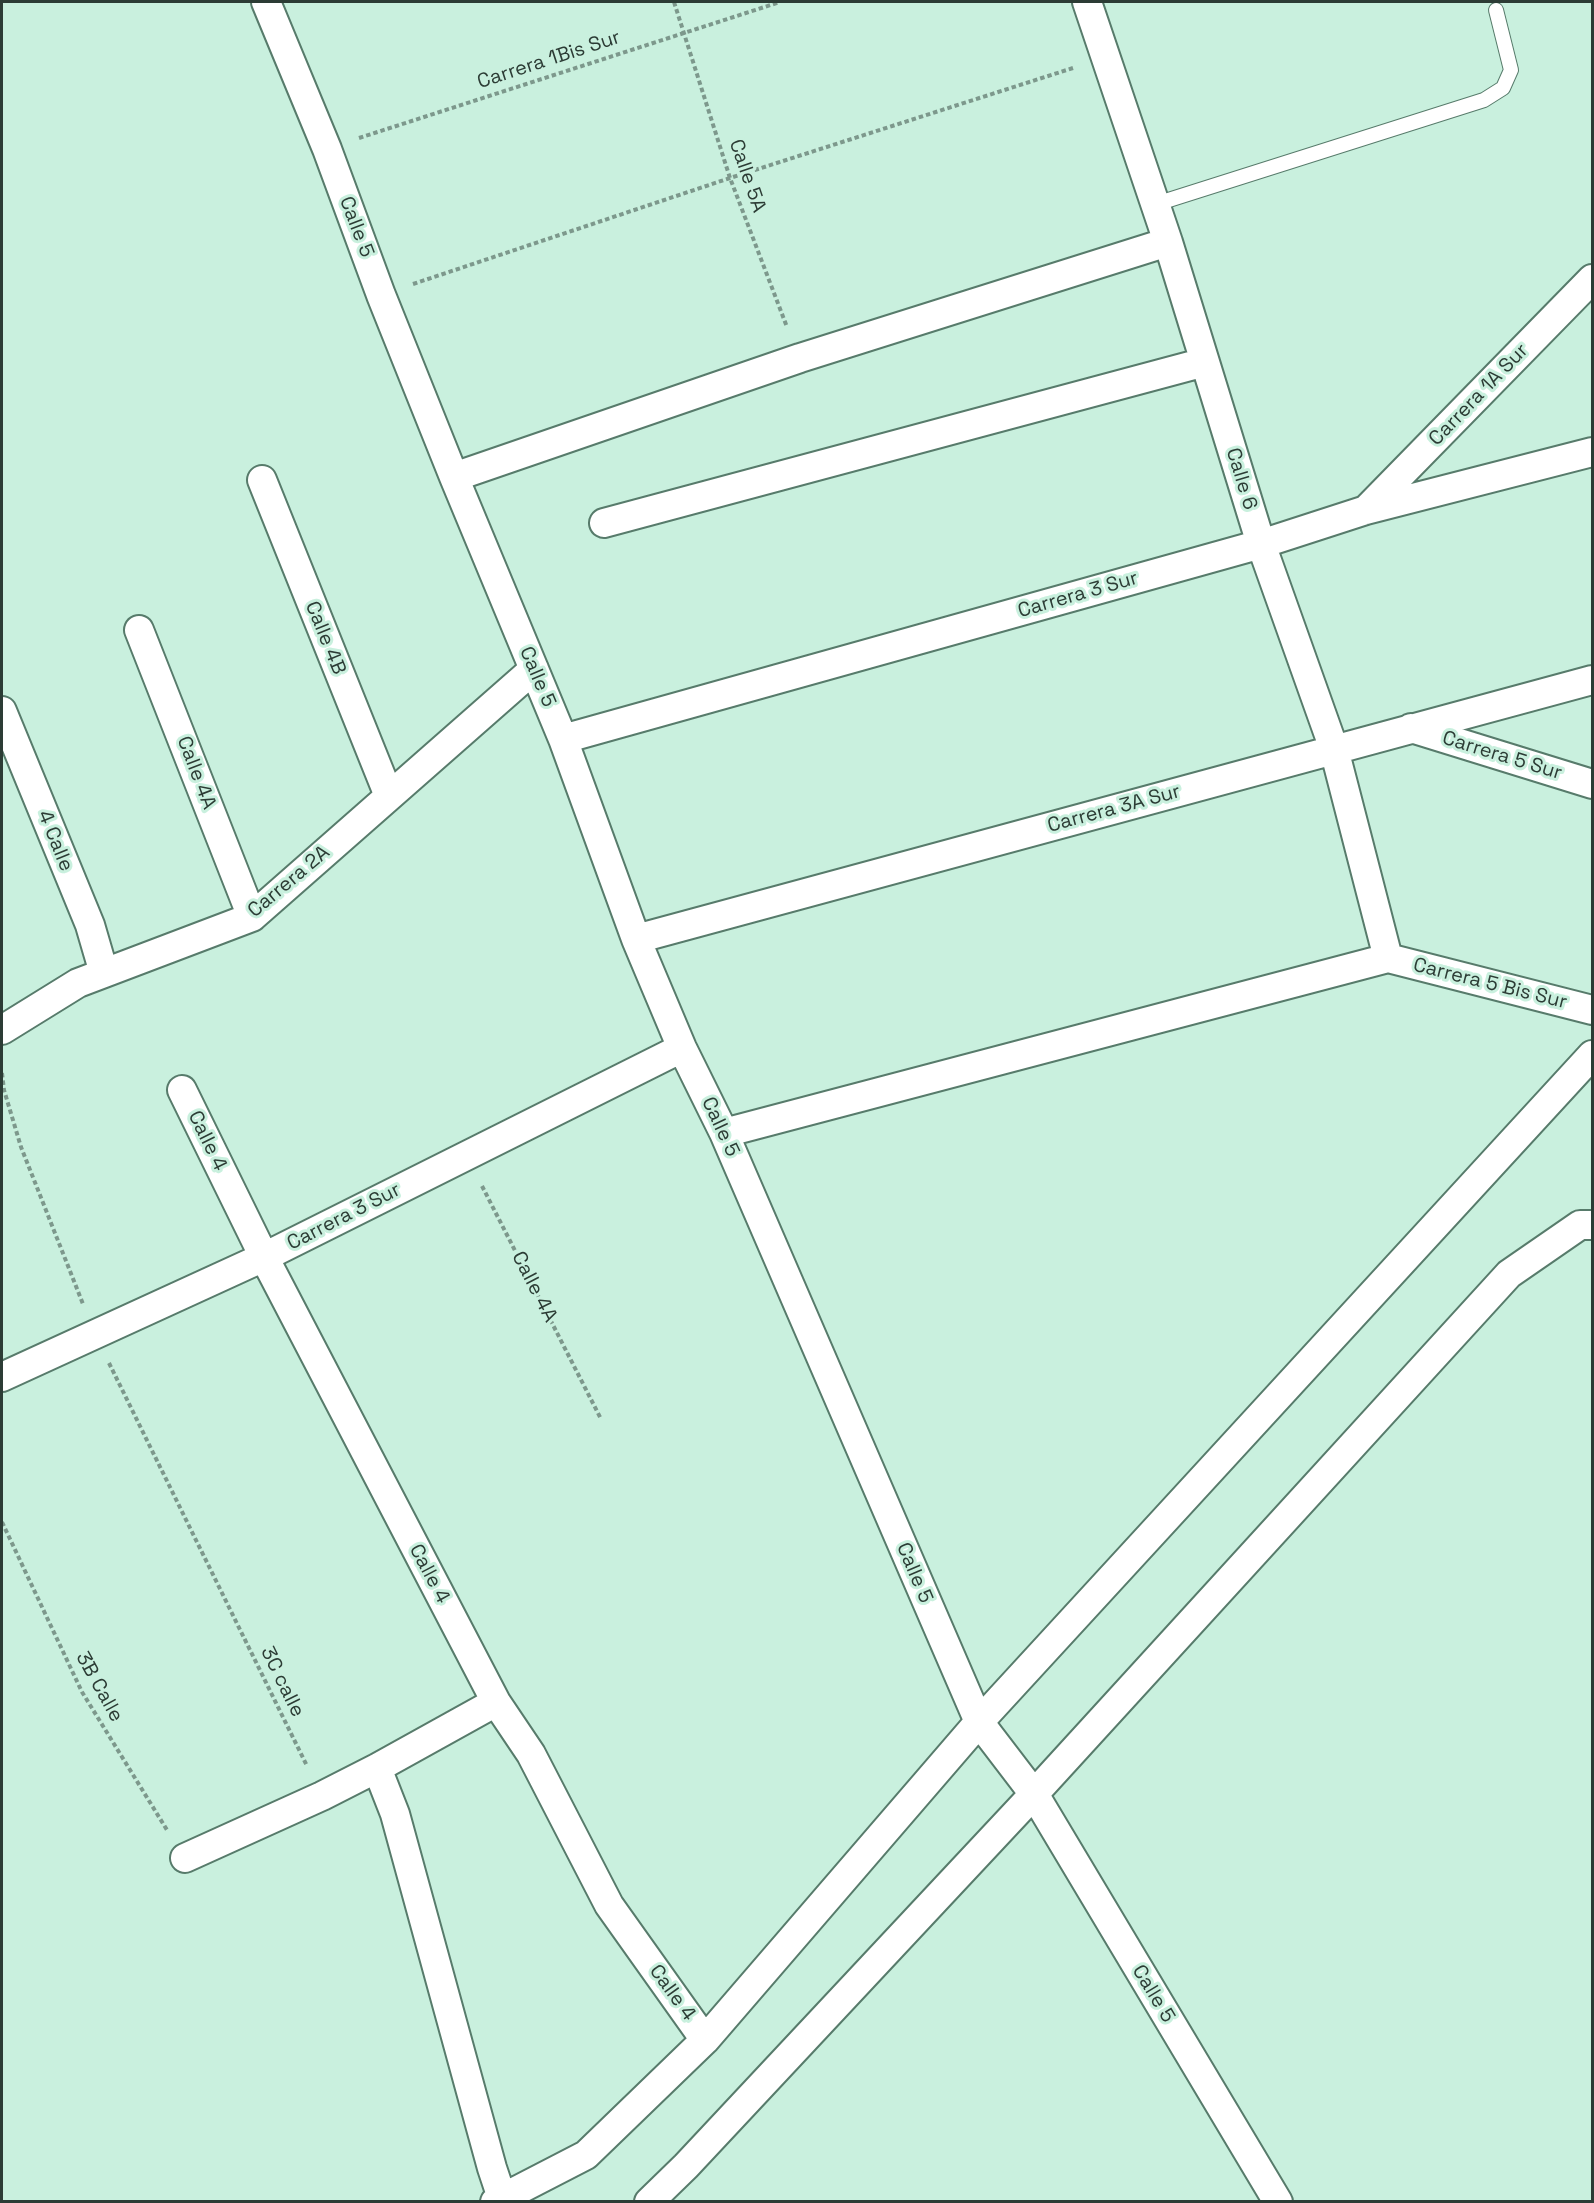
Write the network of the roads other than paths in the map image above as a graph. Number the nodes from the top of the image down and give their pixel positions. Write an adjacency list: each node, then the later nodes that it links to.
1 (266, 2): 9 (street, Calle 5)
2 (1087, 2): 4 (street, Calle 6)
3 (1496, 10): 4 (lane)
4 (1156, 204): 5 (street, Calle 6)
5 (1168, 242): 7 (street, Calle 6); 9 (street)
6 (1593, 279): 11 (street, Carrera 1A Sur)
7 (1206, 362): 12 (street); 13 (street, Calle 6)
8 (1593, 452): 11 (street, Carrera 3 Sur)
9 (454, 477): 15 (street, Calle 5)
10 (262, 480): 22 (street, Calle 4B)
11 (1366, 510): 13 (street, Carrera 3 Sur)
12 (603, 523)
13 (1261, 543): 19 (street, Carrera 3 Sur); 20 (street, Calle 6)
14 (139, 630): 23 (street, Calle 4A)
15 (534, 669): 19 (street, Calle 5); 22 (street, Carrera 2A)
16 (1593, 680): 18 (street, Carrera 3A Sur)
17 (2, 711): 26 (street, 4 Calle)
18 (1411, 728): 20 (street, Carrera 3A Sur); 21 (street, Carrera 5 Sur)
19 (563, 739): 24 (street, Calle 5)
20 (1334, 749): 24 (street, Carrera 3A Sur); 25 (street, Calle 6)
21 (1593, 784)
22 (389, 796): 23 (street, Carrera 2A)
23 (252, 917): 26 (street, Carrera 2A)
24 (636, 939): 29 (street, Calle 5)
25 (1388, 958): 27 (street, Carrera 5 Bis Sur); 32 (street)
26 (104, 973): 28 (street, Carrera 2A)
27 (1593, 1010)
28 (2, 1029)
29 (682, 1048): 32 (street, Calle 5); 34 (street, Carrera 3 Sur)
30 (1593, 1055): 37 (street)
31 (182, 1090): 34 (street, Calle 4)
32 (724, 1133): 37 (street, Calle 5)
33 (1593, 1225): 39 (street)
34 (264, 1257): 35 (street, Carrera 3 Sur); 36 (street, Calle 4)
35 (2, 1377)
36 (496, 1702): 38 (street); 41 (street, Calle 4)
37 (978, 1722): 39 (street, Calle 5); 41 (street)
38 (377, 1768): 40 (street); 42 (street)
39 (1034, 1794): 43 (street); 44 (street, Calle 5)
40 (185, 1858)
41 (705, 2040): 42 (street)
42 (499, 2200)
43 (649, 2202)
44 (1278, 2202)

